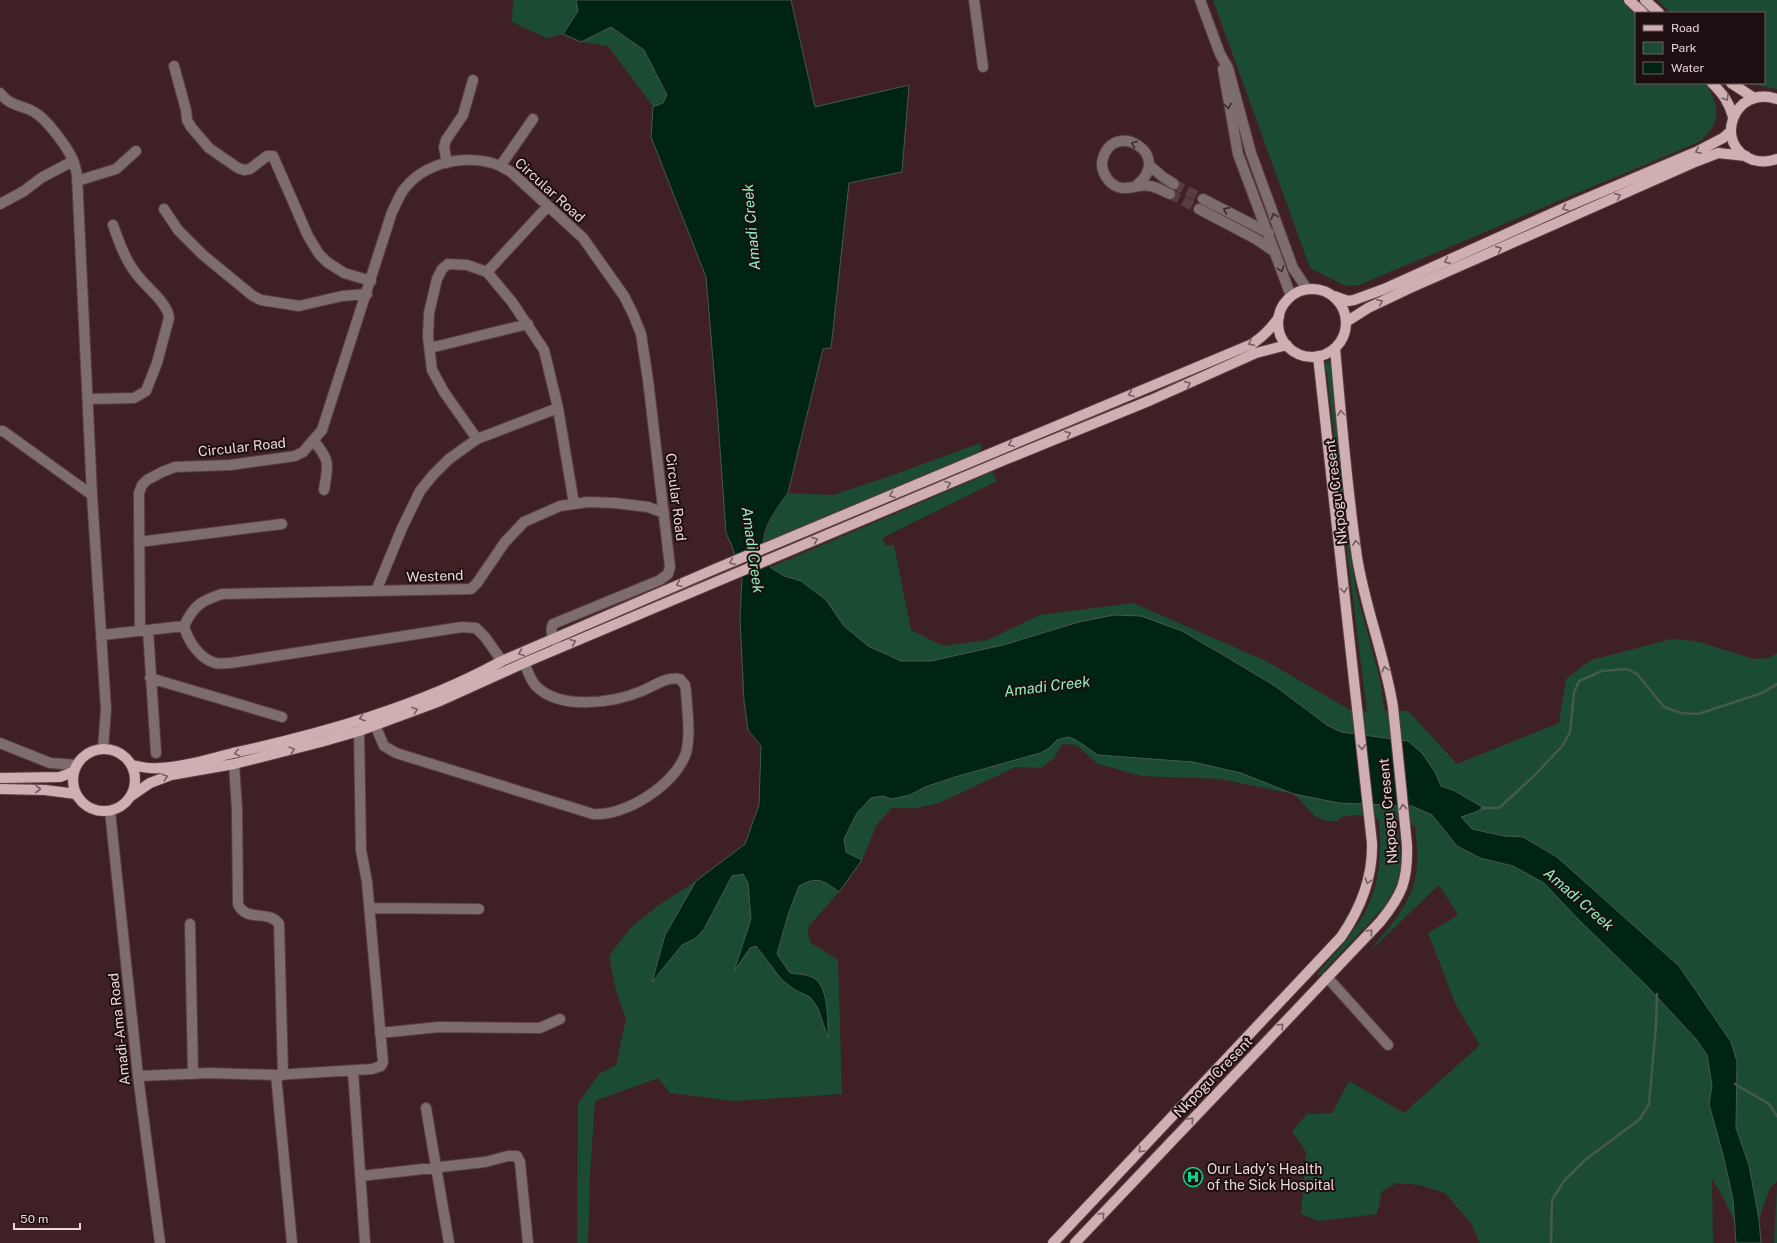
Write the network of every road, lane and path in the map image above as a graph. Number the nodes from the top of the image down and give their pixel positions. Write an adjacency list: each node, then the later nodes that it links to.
1 (974, 0): 9 (street)
2 (1200, 0): 7 (street)
3 (1629, 0): 5 (main road)
4 (1645, 0): 6 (main road)
5 (1642, 12)
6 (1658, 12)
7 (1220, 54): 36 (street, one-way to 36); 37 (street, one-way to 7)
8 (174, 66): 40 (street)
9 (983, 67)
10 (473, 80): 23 (street)
11 (1713, 84): 16 (main road, one-way to 16)
12 (1733, 84): 14 (main road)
13 (0, 93): 21 (street)
14 (1754, 98): 15 (main road); 16 (main road)
15 (1777, 99)
16 (1733, 117): 18 (main road)
17 (533, 119): 24 (street)
18 (1731, 131): 20 (main road); 44 (main road, one-way to 44)
19 (136, 151): 26 (street)
20 (1746, 156): 22 (main road); 46 (main road, one-way to 20)
21 (73, 161): 26 (street); 31 (street)
22 (1775, 161)
23 (447, 163): 24 (street, Circular Road); 40 (street, Circular Road)
24 (501, 165): 32 (street, Circular Road)
25 (1149, 165): 27 (street); 28 (street); 28 (street, one-way to 28)
26 (77, 181): 52 (street)
27 (1174, 184)
28 (1137, 185): 29 (street)
29 (1170, 194)
30 (1203, 199): 36 (street, one-way to 30)
31 (0, 204)
32 (548, 206): 39 (street); 60 (street, Circular Road)
33 (164, 209): 42 (street)
34 (1199, 209): 38 (street)
35 (113, 226): 52 (street)
36 (1267, 232): 37 (street); 38 (street)
37 (1284, 244): 41 (street)
38 (1274, 252): 43 (street, one-way to 43)
39 (487, 272): 47 (street); 49 (street)
40 (371, 281): 42 (street, Circular Road)
41 (1307, 289): 43 (main road); 44 (main road)
42 (367, 294): 56 (street, Circular Road)
43 (1291, 296): 45 (main road)
44 (1334, 296): 46 (main road)
45 (1279, 317): 48 (main road); 67 (main road, one-way to 67)
46 (1346, 322): 50 (main road)
47 (528, 324): 49 (street); 53 (street)
48 (1287, 345): 51 (main road); 67 (main road, one-way to 48)
49 (430, 348): 55 (street)
50 (1335, 348): 51 (main road); 88 (main road, Nkpogu Cresent, one-way to 50)
51 (1318, 356): 104 (main road, Nkpogu Cresent, one-way to 104)
52 (89, 399): 58 (street)
53 (558, 408): 55 (street); 59 (street)
54 (1, 430): 58 (street)
55 (477, 439): 63 (street)
56 (314, 441): 57 (street); 62 (street, Circular Road)
57 (324, 490)
58 (92, 495): 66 (street)
59 (574, 504): 60 (street, Westend); 63 (street, Westend)
60 (664, 513): 67 (street, Circular Road)
61 (282, 524): 62 (street)
62 (139, 542): 65 (street, Circular Road)
63 (376, 591): 64 (street, Westend)
64 (184, 626): 65 (street); 68 (street)
65 (144, 630): 66 (street); 70 (street, Circular Road)
66 (102, 635): 75 (street)
67 (557, 643): 68 (main road, one-way to 68); 69 (main road)
68 (502, 661): 78 (main road, one-way to 78)
69 (524, 663): 72 (main road, one-way to 69); 72 (street)
70 (150, 678): 71 (street); 76 (street, Circular Road)
71 (282, 717)
72 (375, 725): 73 (main road)
73 (359, 731): 77 (main road, one-way to 73); 85 (street)
74 (0, 743): 79 (street)
75 (103, 749): 78 (main road); 79 (main road)
76 (156, 753)
77 (234, 764): 83 (main road, one-way to 77); 94 (street)
78 (132, 765): 83 (main road)
79 (75, 768): 80 (main road); 82 (main road)
80 (0, 778)
81 (0, 789): 82 (main road, one-way to 82)
82 (76, 794): 84 (main road)
83 (131, 796): 84 (main road)
84 (110, 811): 95 (street, Amadi-Ama Road)
85 (369, 908): 86 (street); 90 (street)
86 (479, 909)
87 (190, 924): 93 (street)
88 (1328, 978): 91 (street); 105 (main road, Nkpogu Cresent, one-way to 88)
89 (560, 1019): 90 (street)
90 (380, 1033): 92 (street)
91 (1388, 1045)
92 (353, 1071): 94 (street); 98 (street)
93 (193, 1074): 94 (street); 95 (street)
94 (280, 1075): 100 (street)
95 (138, 1076): 99 (street, Amadi-Ama Road)
96 (426, 1108): 97 (street)
97 (436, 1167): 98 (street); 102 (street); 103 (street)
98 (361, 1176): 101 (street)
99 (160, 1243)
100 (292, 1243)
101 (365, 1243)
102 (449, 1243)
103 (528, 1243)
104 (1053, 1243)
105 (1075, 1243)

